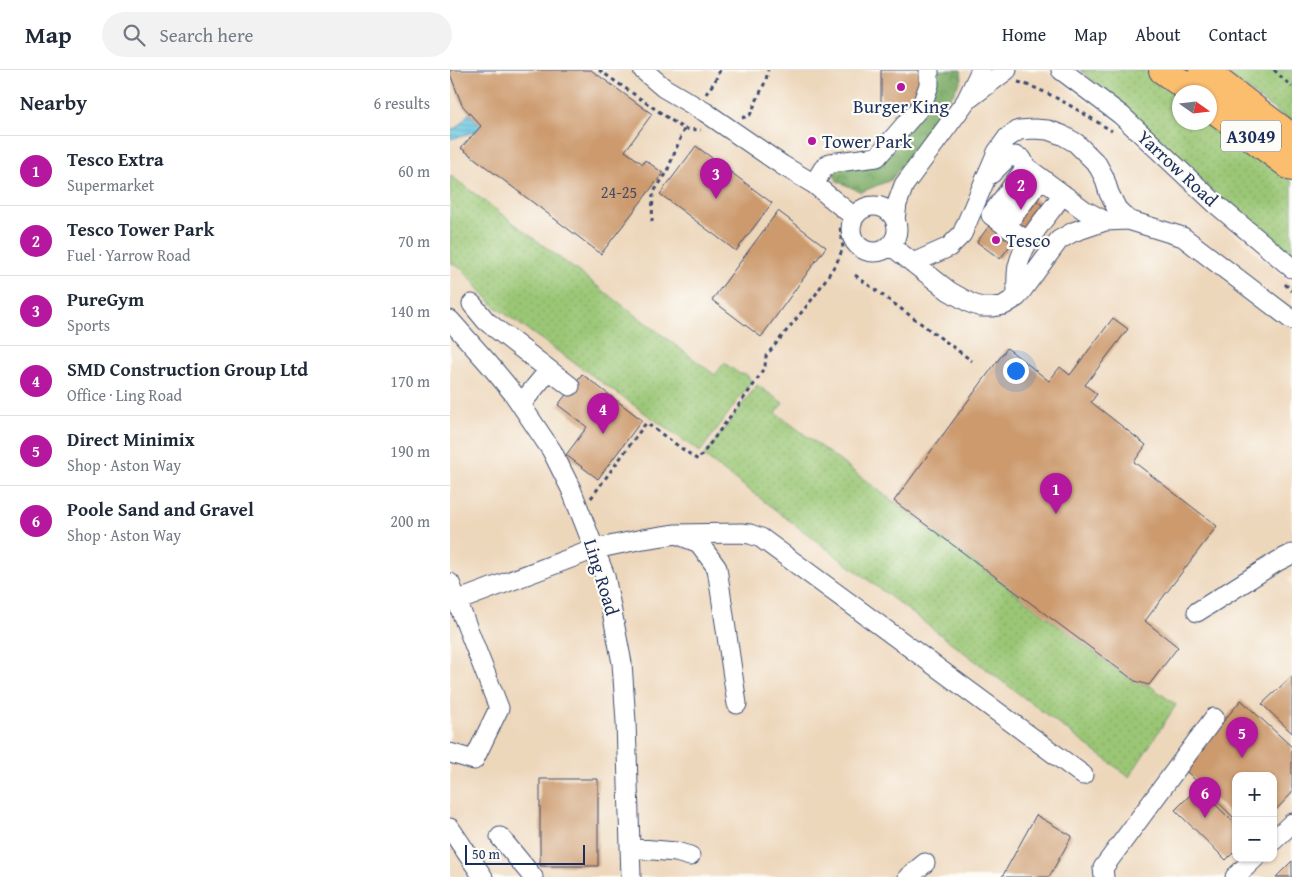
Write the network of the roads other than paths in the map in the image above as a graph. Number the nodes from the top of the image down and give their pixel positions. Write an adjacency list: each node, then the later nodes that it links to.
1 (643, 70): 15 (street)
2 (929, 70): 15 (street)
3 (981, 70): 9 (street)
4 (1061, 70): 26 (street, Yarrow Road)
5 (1163, 70): 8 (highway)
6 (1203, 70): 11 (highway, A3049)
7 (1010, 75): 9 (street)
8 (1183, 85)
9 (966, 101): 16 (street)
10 (1217, 110): 12 (highway, A3049)
11 (1292, 138)
12 (1292, 167)
13 (985, 180): 14 (street); 20 (street); 24 (street)
14 (1048, 183): 21 (street); 22 (street); 22 (street); 25 (street)
15 (814, 184): 18 (street)
16 (904, 185): 17 (street); 19 (street)
17 (876, 206): 18 (street); 19 (street)
18 (854, 217): 23 (street)
19 (895, 220): 23 (street)
20 (1128, 220): 21 (street); 30 (street)
21 (1105, 221): 27 (street)
22 (1013, 232): 25 (street)
23 (890, 245): 24 (street)
24 (913, 263): 27 (street)
25 (1017, 271): 27 (street)
26 (1285, 273)
27 (1017, 297)
28 (472, 304): 31 (street)
29 (450, 320): 33 (street, Ling Road)
30 (1292, 320)
31 (549, 370): 32 (street); 33 (street)
32 (570, 386)
33 (521, 404): 35 (street, Ling Road)
34 (676, 534): 35 (street); 40 (street); 43 (street)
35 (595, 550): 38 (street); 48 (street, Ling Road)
36 (1292, 554): 39 (street)
37 (450, 583): 38 (street)
38 (457, 601): 42 (street)
39 (1197, 612)
40 (738, 704)
41 (1214, 718): 56 (street)
42 (450, 753)
43 (1083, 774)
44 (1292, 823): 47 (street)
45 (450, 828): 52 (street)
46 (500, 837): 53 (street)
47 (1277, 837)
48 (630, 848): 49 (street); 54 (street, Ling Road)
49 (690, 856)
50 (925, 862): 55 (street)
51 (1251, 862): 57 (street)
52 (483, 877)
53 (532, 877)
54 (631, 877)
55 (908, 877)
56 (1104, 877)
57 (1235, 877)

